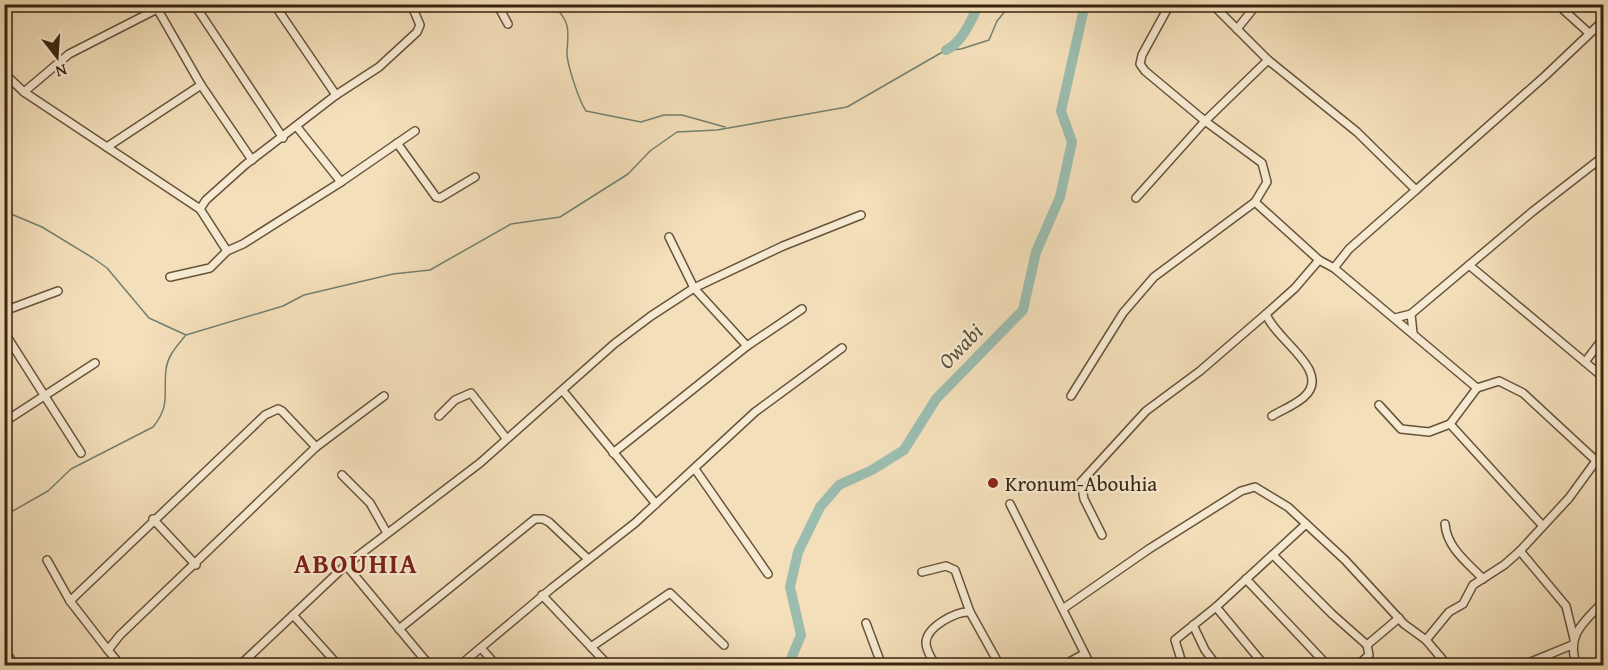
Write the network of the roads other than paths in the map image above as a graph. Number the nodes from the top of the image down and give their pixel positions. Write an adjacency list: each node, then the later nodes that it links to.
1 (167, 4): 10 (street)
2 (194, 4): 23 (street)
3 (274, 4): 19 (street)
4 (411, 4): 19 (street)
5 (497, 4): 12 (street)
6 (1170, 4): 20 (street)
7 (1212, 4): 13 (street)
8 (1257, 4): 13 (street)
9 (1557, 4): 14 (street)
10 (159, 10): 17 (street); 18 (street)
11 (1604, 20): 14 (street)
12 (508, 24)
13 (1237, 29): 15 (street)
14 (1589, 33): 30 (street)
15 (1268, 60): 20 (street); 30 (street)
16 (4, 72): 18 (street)
17 (201, 85): 25 (street); 27 (street)
18 (24, 92): 25 (street)
19 (336, 95): 21 (street)
20 (1205, 121): 31 (street); 32 (street)
21 (297, 127): 23 (street); 29 (street)
22 (415, 131): 24 (street)
23 (283, 138): 27 (street)
24 (397, 143): 28 (street); 29 (street)
25 (107, 147): 33 (street)
26 (1604, 156): 38 (street)
27 (252, 160): 33 (street)
28 (475, 177)
29 (341, 182): 36 (street)
30 (1416, 190): 39 (street)
31 (1136, 198)
32 (1255, 202): 37 (street); 60 (street)
33 (200, 209): 36 (street)
34 (861, 215): 41 (street)
35 (669, 237): 41 (street)
36 (227, 251): 40 (street)
37 (1319, 260): 39 (street); 45 (street)
38 (1469, 266): 46 (street); 53 (street)
39 (1334, 268): 47 (street)
40 (170, 277)
41 (694, 288): 51 (street); 57 (street)
42 (58, 291): 44 (street)
43 (802, 309): 51 (street)
44 (4, 311)
45 (1266, 314): 63 (street); 82 (street)
46 (1411, 314): 47 (street); 49 (street)
47 (1395, 318): 49 (street)
48 (4, 332): 58 (street)
49 (1413, 333): 56 (street)
50 (1604, 337): 53 (street)
51 (747, 346): 70 (street)
52 (842, 348): 73 (street)
53 (1585, 362): 55 (street)
54 (95, 363): 58 (street)
55 (1604, 378)
56 (1477, 388): 65 (street); 71 (street)
57 (563, 391): 66 (street); 70 (street)
58 (46, 395): 64 (street); 69 (street)
59 (384, 396): 67 (street)
60 (1071, 396)
61 (1379, 405): 65 (street)
62 (439, 416): 66 (street)
63 (1272, 416)
64 (4, 422)
65 (1450, 424): 80 (street)
66 (506, 438): 81 (street)
67 (316, 447): 77 (street); 88 (street)
68 (1604, 450): 71 (street)
69 (81, 453)
70 (613, 453): 75 (street)
71 (1594, 460): 72 (street); 80 (street)
72 (1604, 468)
73 (695, 469): 75 (street); 90 (street)
74 (342, 475): 81 (street)
75 (656, 504): 85 (street)
76 (1010, 504): 96 (street)
77 (153, 519): 88 (street); 94 (street)
78 (1306, 524): 84 (street); 96 (street); 100 (street)
79 (1445, 524): 92 (street)
80 (1542, 525): 83 (street)
81 (387, 533): 87 (street)
82 (1102, 534)
83 (1520, 551): 92 (street); 105 (street)
84 (1273, 555): 91 (street); 107 (street)
85 (588, 559): 93 (street); 103 (street)
86 (47, 560): 94 (street)
87 (346, 564): 99 (street); 103 (street)
88 (196, 565): 111 (street)
89 (922, 572): 98 (street)
90 (768, 574)
91 (1246, 579): 97 (street); 129 (street)
92 (1483, 579): 104 (street)
93 (543, 596): 108 (street); 109 (street)
94 (70, 601): 111 (street)
95 (1604, 601): 105 (street)
96 (1064, 608): 112 (street)
97 (1216, 608): 102 (street); 128 (street)
98 (970, 612): 122 (street); 123 (street)
99 (293, 615): 115 (street); 116 (street)
100 (1399, 618): 104 (street); 107 (street)
101 (866, 623): 121 (street)
102 (1193, 625): 126 (street); 127 (street)
103 (399, 629): 117 (street)
104 (1426, 640): 131 (street)
105 (1573, 642): 132 (street); 133 (street)
106 (724, 645): 108 (street)
107 (1367, 645): 130 (street)
108 (591, 647): 120 (street)
109 (482, 648): 118 (street); 119 (street)
110 (4, 649): 113 (street)
111 (108, 650): 114 (street)
112 (1084, 654): 124 (street); 125 (street)
113 (15, 666)
114 (121, 666)
115 (238, 666)
116 (339, 666)
117 (430, 666)
118 (459, 666)
119 (497, 666)
120 (609, 666)
121 (882, 666)
122 (936, 666)
123 (1000, 666)
124 (1062, 666)
125 (1091, 666)
126 (1183, 666)
127 (1217, 666)
128 (1264, 666)
129 (1328, 666)
130 (1357, 666)
131 (1448, 666)
132 (1521, 666)
133 (1577, 666)

